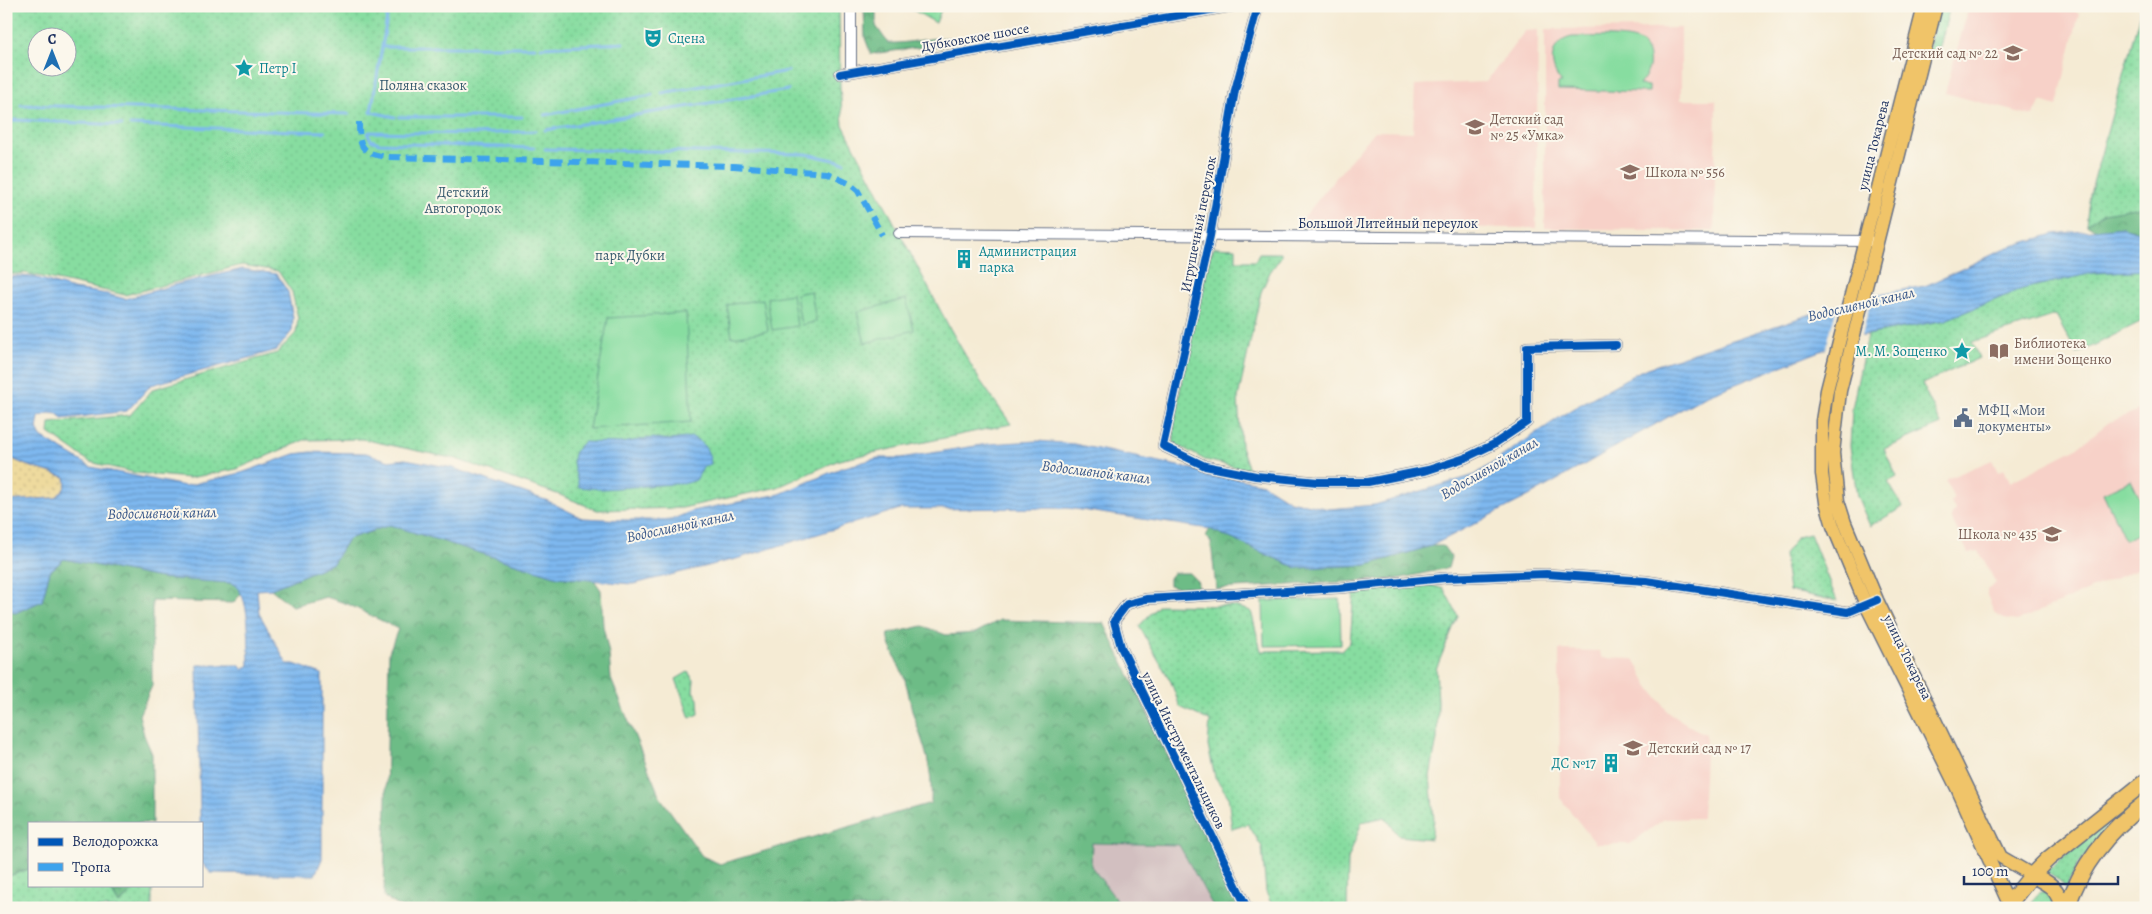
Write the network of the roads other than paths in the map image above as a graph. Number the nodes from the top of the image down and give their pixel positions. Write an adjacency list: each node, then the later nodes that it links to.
1 (851, 6): 6 (street)
2 (1233, 6): 6 (street, Дубковское шоссе)
3 (1258, 6): 9 (street, Игрушечный переулок)
4 (1924, 6): 10 (main road, улица Токарева)
5 (1936, 6): 10 (main road, улица Токарева)
6 (852, 72): 7 (street, Дубковское шоссе)
7 (840, 74)
8 (898, 233): 9 (street, Большой Литейный переулок)
9 (1210, 236): 10 (street, Большой Литейный переулок); 11 (street, Игрушечный переулок)
10 (1871, 241): 12 (main road, улица Токарева); 12 (main road, улица Токарева)
11 (1616, 346)
12 (1871, 603): 15 (main road, улица Токарева); 17 (main road, улица Токарева); 18 (street, улица Инструментальщиков)
13 (2146, 781): 15 (highway)
14 (2146, 802): 20 (highway)
15 (2032, 875): 17 (highway); 19 (highway)
16 (2146, 905): 21 (street)
17 (2007, 907)
18 (1247, 908)
19 (2062, 908)
20 (2066, 908)
21 (2142, 908)

